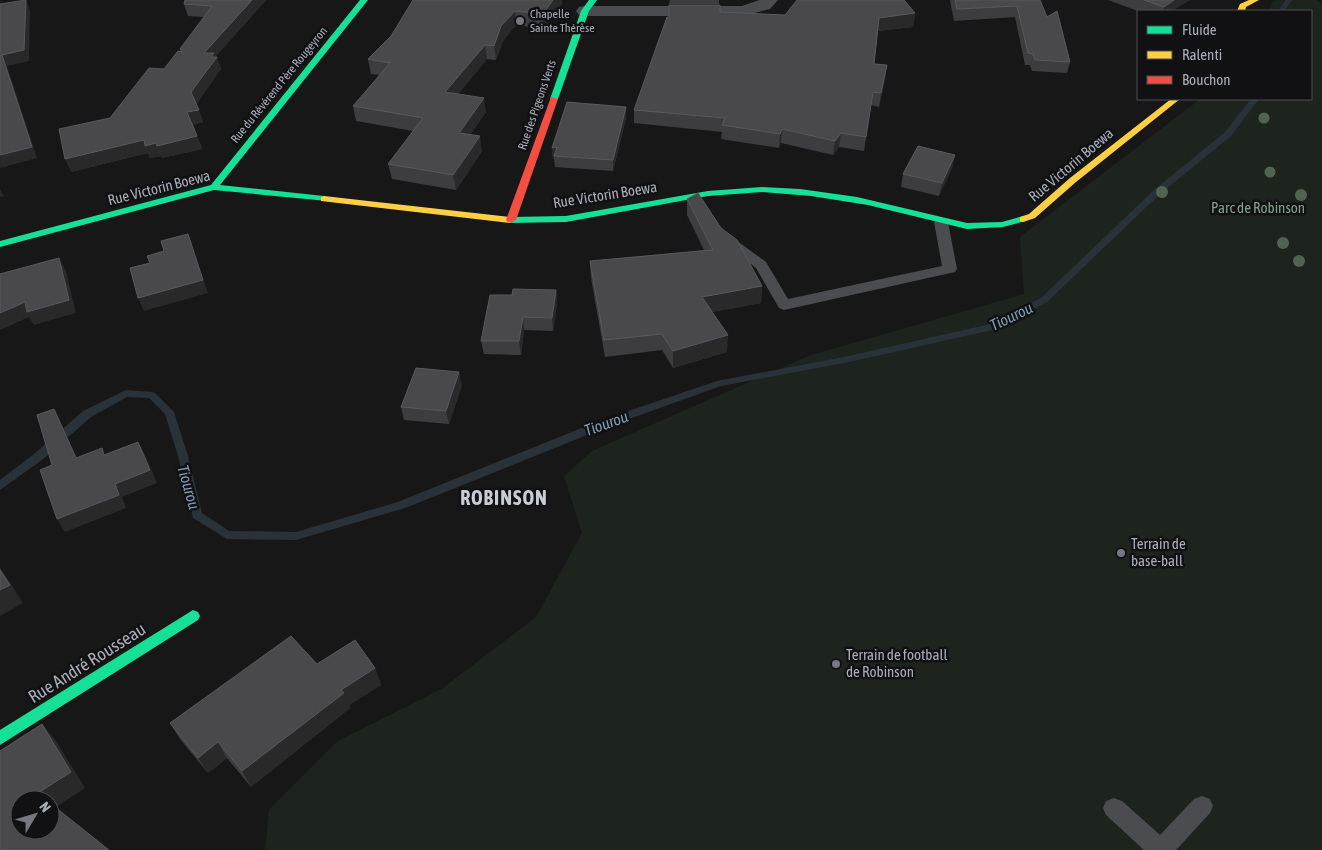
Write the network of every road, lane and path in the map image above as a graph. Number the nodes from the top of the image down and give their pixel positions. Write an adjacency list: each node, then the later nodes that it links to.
1 (364, 0): 7 (street, Rue du Révérend Père Rougeyron)
2 (768, 0): 4 (street)
3 (1255, 0): 5 (street)
4 (589, 5): 10 (street, Rue des Pigeons Verts)
5 (1241, 10)
6 (1175, 100): 11 (street, Rue Victorin Boewa)
7 (214, 187): 10 (street, Rue Victorin Boewa); 13 (street, Rue Victorin Boewa)
8 (698, 195): 9 (lane); 10 (street, Rue Victorin Boewa); 11 (street, Rue Victorin Boewa)
9 (708, 210)
10 (511, 220)
11 (942, 222): 12 (lane)
12 (722, 233)
13 (0, 244)
14 (193, 616): 15 (street, Rue André Rousseau)
15 (0, 738)
16 (1202, 806): 18 (lane)
17 (1114, 808): 18 (lane)
18 (1161, 850)

